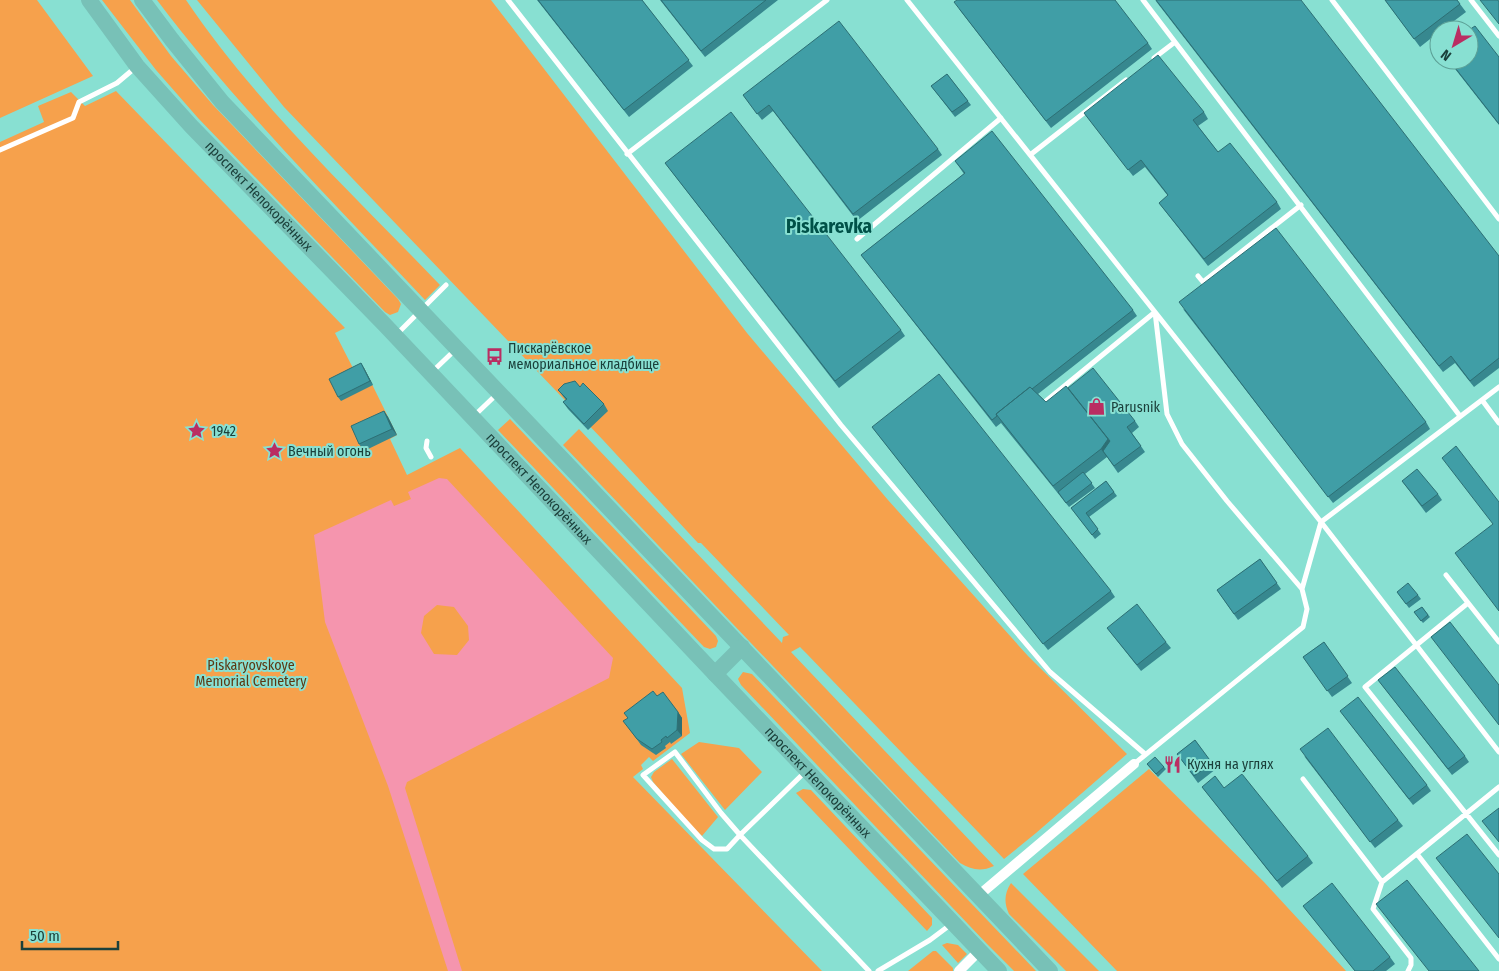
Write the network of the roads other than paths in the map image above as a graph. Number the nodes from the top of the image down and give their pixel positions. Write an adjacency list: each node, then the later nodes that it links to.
1 (89, 0): 12 (main road, проспект Непокорённых)
2 (142, 0): 23 (main road)
3 (508, 0): 16 (lane)
4 (827, 0): 16 (lane)
5 (907, 0): 14 (lane)
6 (1144, 0): 10 (lane)
7 (1332, 0): 19 (lane)
8 (1471, 0): 9 (lane)
9 (1499, 36)
10 (1175, 42): 11 (lane); 18 (lane)
11 (1152, 60)
12 (138, 66): 15 (lane); 25 (main road, проспект Непокорённых)
13 (1128, 78): 17 (lane)
14 (1001, 118): 17 (lane); 20 (lane)
15 (0, 150)
16 (627, 154): 46 (lane)
17 (1030, 155): 24 (lane)
18 (1301, 205): 21 (lane); 32 (lane)
19 (1499, 220)
20 (857, 239)
21 (1198, 276)
22 (446, 285): 23 (lane)
23 (421, 310): 25 (lane); 26 (main road)
24 (1155, 312): 31 (lane); 37 (lane); 39 (lane)
25 (395, 335): 27 (main road, проспект Непокорённых)
26 (457, 347): 27 (lane); 29 (main road)
27 (431, 373): 33 (main road, проспект Непокорённых)
28 (1499, 387): 30 (lane)
29 (500, 392): 33 (lane); 43 (main road)
30 (1482, 400): 32 (lane); 34 (lane)
31 (1046, 402)
32 (1460, 416): 37 (lane)
33 (473, 417): 44 (main road, проспект Непокорённых)
34 (1499, 423)
35 (427, 441): 36 (lane)
36 (431, 457)
37 (1321, 522): 39 (lane); 42 (lane)
38 (1446, 575): 40 (lane)
39 (1302, 589): 46 (lane)
40 (1468, 603): 41 (lane); 42 (lane)
41 (1499, 642)
42 (1416, 645): 45 (lane); 51 (lane)
43 (742, 647): 44 (main road); 56 (main road)
44 (715, 674): 48 (main road, проспект Непокорённых)
45 (1499, 752)
46 (1145, 754): 47 (lane)
47 (1134, 764): 56 (street)
48 (807, 770): 52 (lane); 57 (main road, проспект Непокорённых)
49 (1303, 779): 55 (lane)
50 (1499, 787): 51 (lane)
51 (1466, 814): 53 (lane); 54 (lane)
52 (740, 835): 52 (lane); 61 (lane)
53 (1417, 854): 55 (lane); 59 (lane)
54 (1499, 855)
55 (1382, 882): 66 (lane)
56 (978, 896): 65 (main road)
57 (952, 923): 58 (main road, проспект Непокорённых); 60 (lane)
58 (979, 951): 63 (street); 64 (main road, проспект Непокорённых)
59 (1499, 959)
60 (886, 969): 62 (lane)
61 (869, 971)
62 (878, 971)
63 (959, 971)
64 (999, 971)
65 (1050, 971)
66 (1408, 971)

